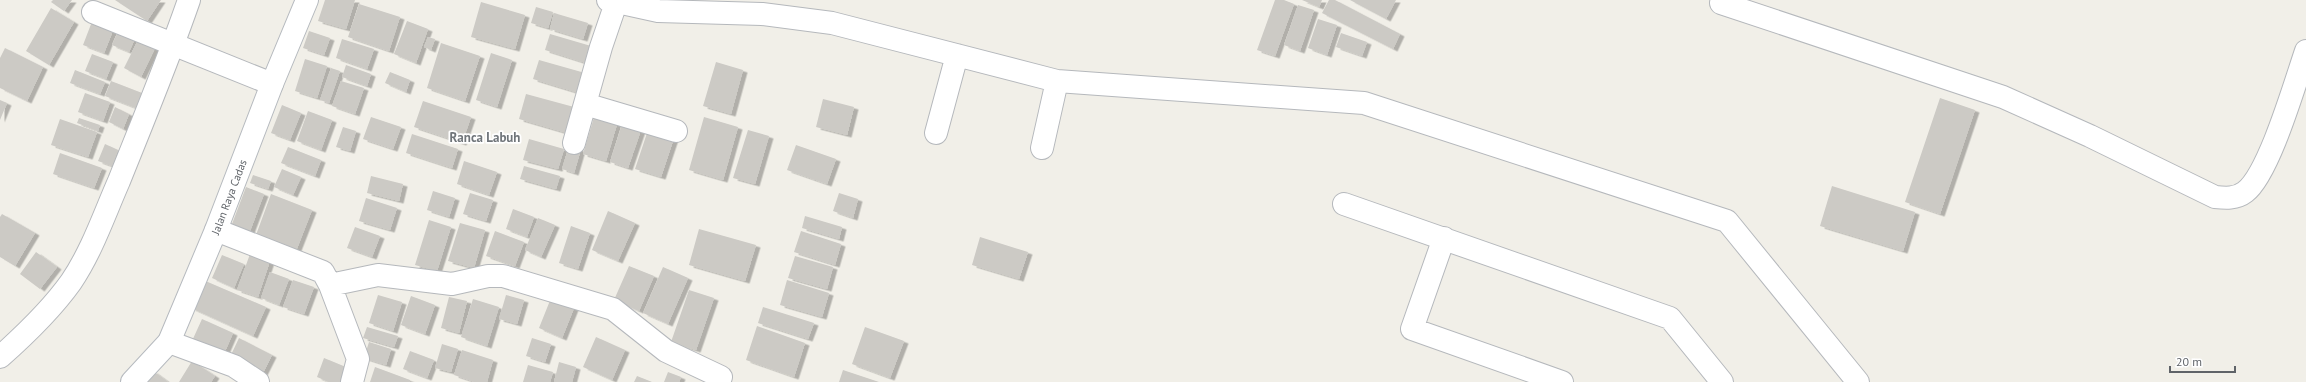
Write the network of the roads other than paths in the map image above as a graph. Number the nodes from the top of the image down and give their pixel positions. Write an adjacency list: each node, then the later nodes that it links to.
1 (189, 0): 6 (street)
2 (307, 0): 10 (street, Jalan Raya Cadas)
3 (614, 0): 8 (street); 11 (street)
4 (1718, 1): 7 (street)
5 (93, 12): 6 (street)
6 (183, 49): 10 (street); 21 (street)
7 (2306, 51)
8 (957, 55): 9 (street); 13 (street)
9 (1056, 81): 15 (street); 28 (street)
10 (272, 84): 17 (street, Jalan Raya Cadas)
11 (586, 104): 12 (street); 14 (street)
12 (676, 131)
13 (936, 133)
14 (574, 143)
15 (1042, 148)
16 (1344, 204): 18 (street)
17 (216, 230): 19 (street); 20 (street, Jalan Raya Cadas)
18 (1444, 238): 26 (street); 27 (street)
19 (330, 285): 22 (street); 25 (street)
20 (169, 342): 23 (street, Jalan Raya Cadas); 24 (street)
21 (0, 357)
22 (725, 380)
23 (132, 382)
24 (258, 382)
25 (352, 382)
26 (1562, 382)
27 (1722, 382)
28 (1858, 382)

